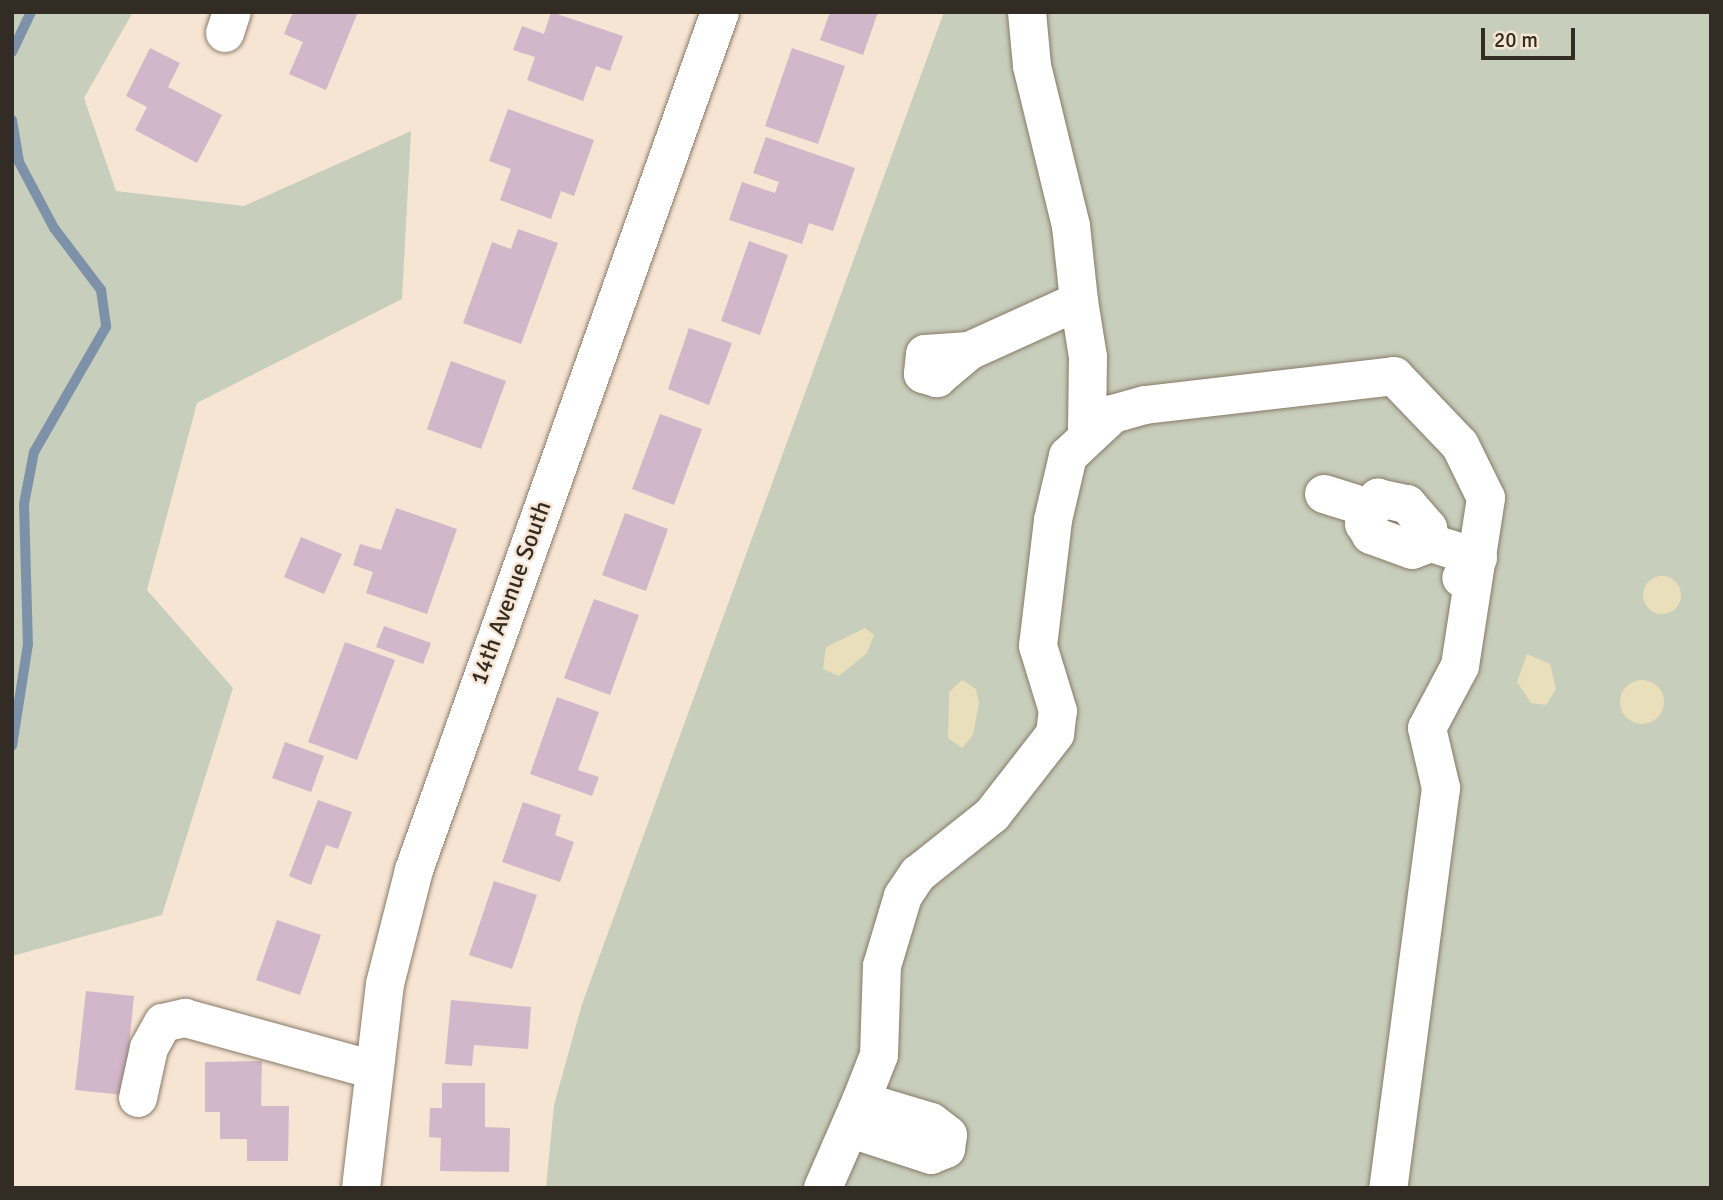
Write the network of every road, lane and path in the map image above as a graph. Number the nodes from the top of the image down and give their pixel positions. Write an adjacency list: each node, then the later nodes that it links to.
1 (720, 12): 8 (street, 14th Avenue South)
2 (1027, 12): 3 (street)
3 (1079, 301): 4 (street); 5 (street)
4 (969, 351)
5 (1087, 433): 7 (street); 11 (street)
6 (1324, 494): 7 (street)
7 (1478, 558): 12 (street)
8 (374, 1070): 9 (street); 10 (street, 14th Avenue South)
9 (138, 1098)
10 (362, 1188)
11 (823, 1188)
12 (1388, 1188)

